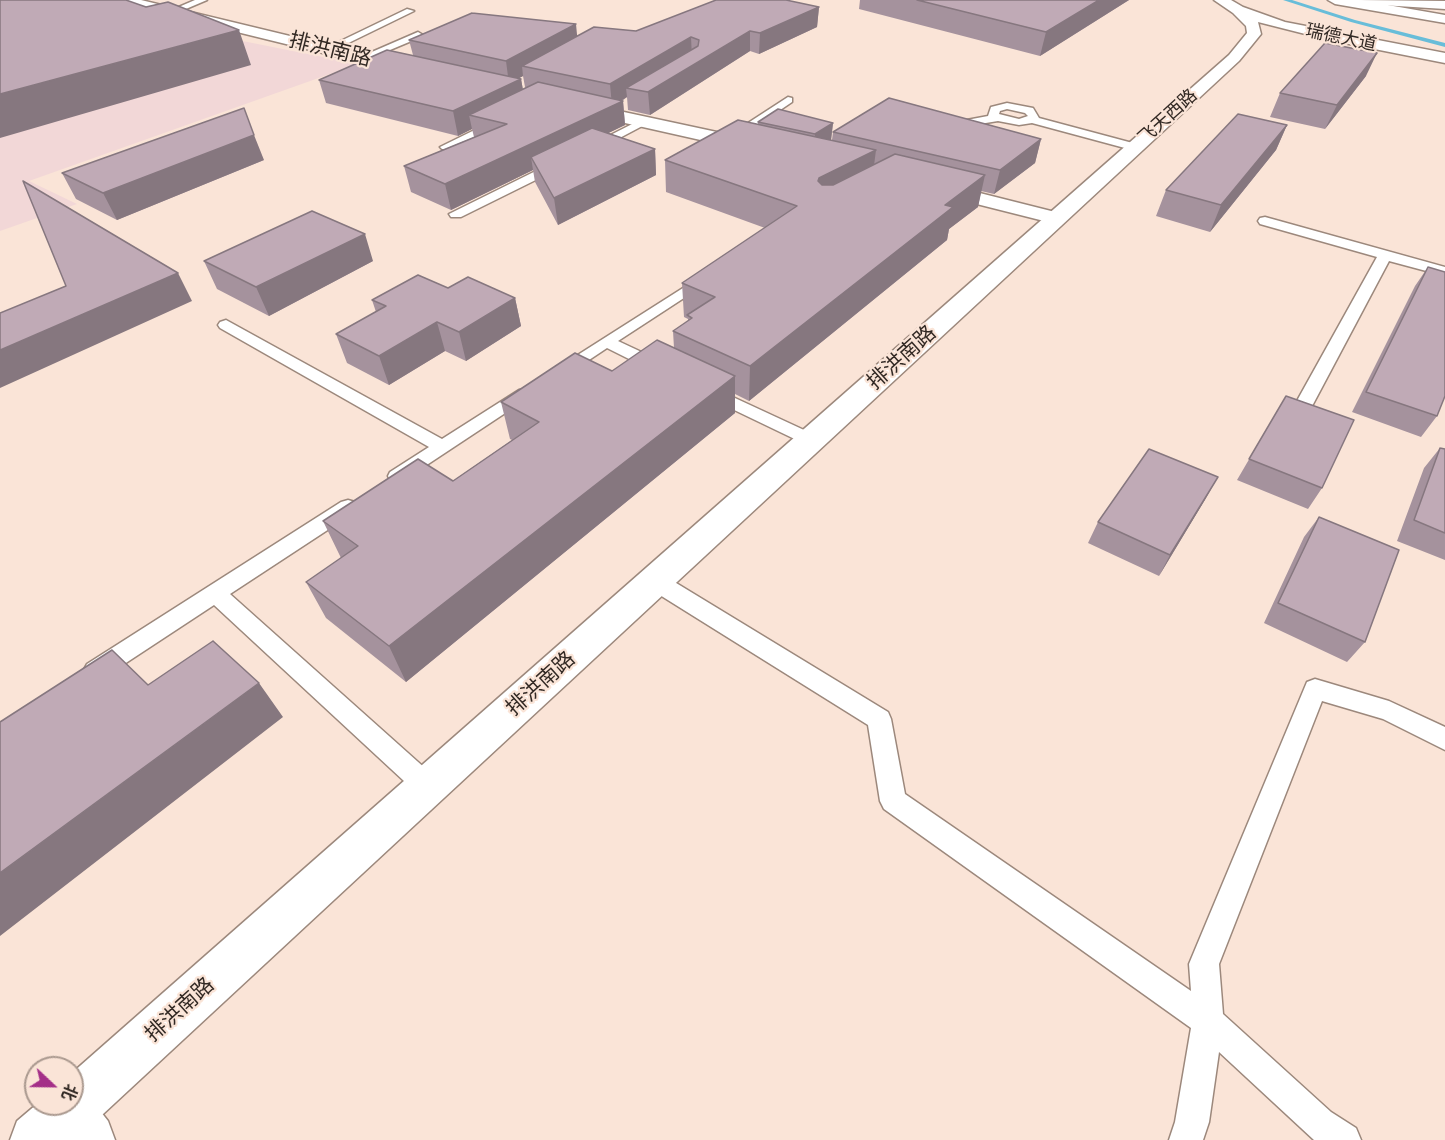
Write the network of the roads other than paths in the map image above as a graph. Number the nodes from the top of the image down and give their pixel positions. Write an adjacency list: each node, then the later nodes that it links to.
1 (124, 0): 9 (street, 排洪南路)
2 (204, 0): 9 (lane)
3 (1221, 0): 7 (street)
4 (1335, 0): 10 (street, 瑞德大道)
5 (1365, 0): 6 (street)
6 (1445, 5)
7 (1238, 10): 14 (street, 瑞德大道); 25 (street, 飞天西路)
8 (410, 11): 12 (lane)
9 (171, 12): 12 (street, 排洪南路)
10 (1445, 19)
11 (418, 35): 13 (lane)
12 (327, 50): 13 (street, 排洪南路)
13 (363, 58): 15 (street, 排洪南路)
14 (1445, 58)
15 (427, 73)
16 (788, 100): 23 (lane)
17 (628, 103): 19 (lane)
18 (565, 104): 19 (street)
19 (610, 114): 22 (street)
20 (504, 118): 24 (lane)
21 (935, 119): 25 (lane)
22 (644, 122): 23 (street); 28 (lane)
23 (729, 140): 26 (street)
24 (446, 147)
25 (1136, 147): 29 (street, 飞天西路)
26 (770, 150)
27 (925, 185): 29 (street)
28 (456, 214)
29 (1056, 218): 39 (street, 排洪南路)
30 (1265, 221): 31 (lane)
31 (1385, 255): 33 (lane); 38 (lane)
32 (714, 272): 35 (lane)
33 (1445, 272)
34 (226, 325): 40 (lane)
35 (606, 342): 36 (lane); 40 (lane)
36 (671, 373)
37 (693, 383): 39 (lane)
38 (1302, 408)
39 (811, 440): 43 (street, 排洪南路)
40 (442, 447): 41 (lane)
41 (383, 485)
42 (363, 498): 44 (lane)
43 (655, 581): 47 (street, 排洪南路); 48 (lane)
44 (215, 592): 45 (lane); 47 (lane)
45 (78, 682)
46 (1445, 739): 48 (lane)
47 (427, 786): 49 (street, 排洪南路)
48 (1208, 1022): 50 (lane); 51 (lane)
49 (64, 1130)
50 (1186, 1140)
51 (1344, 1140)

